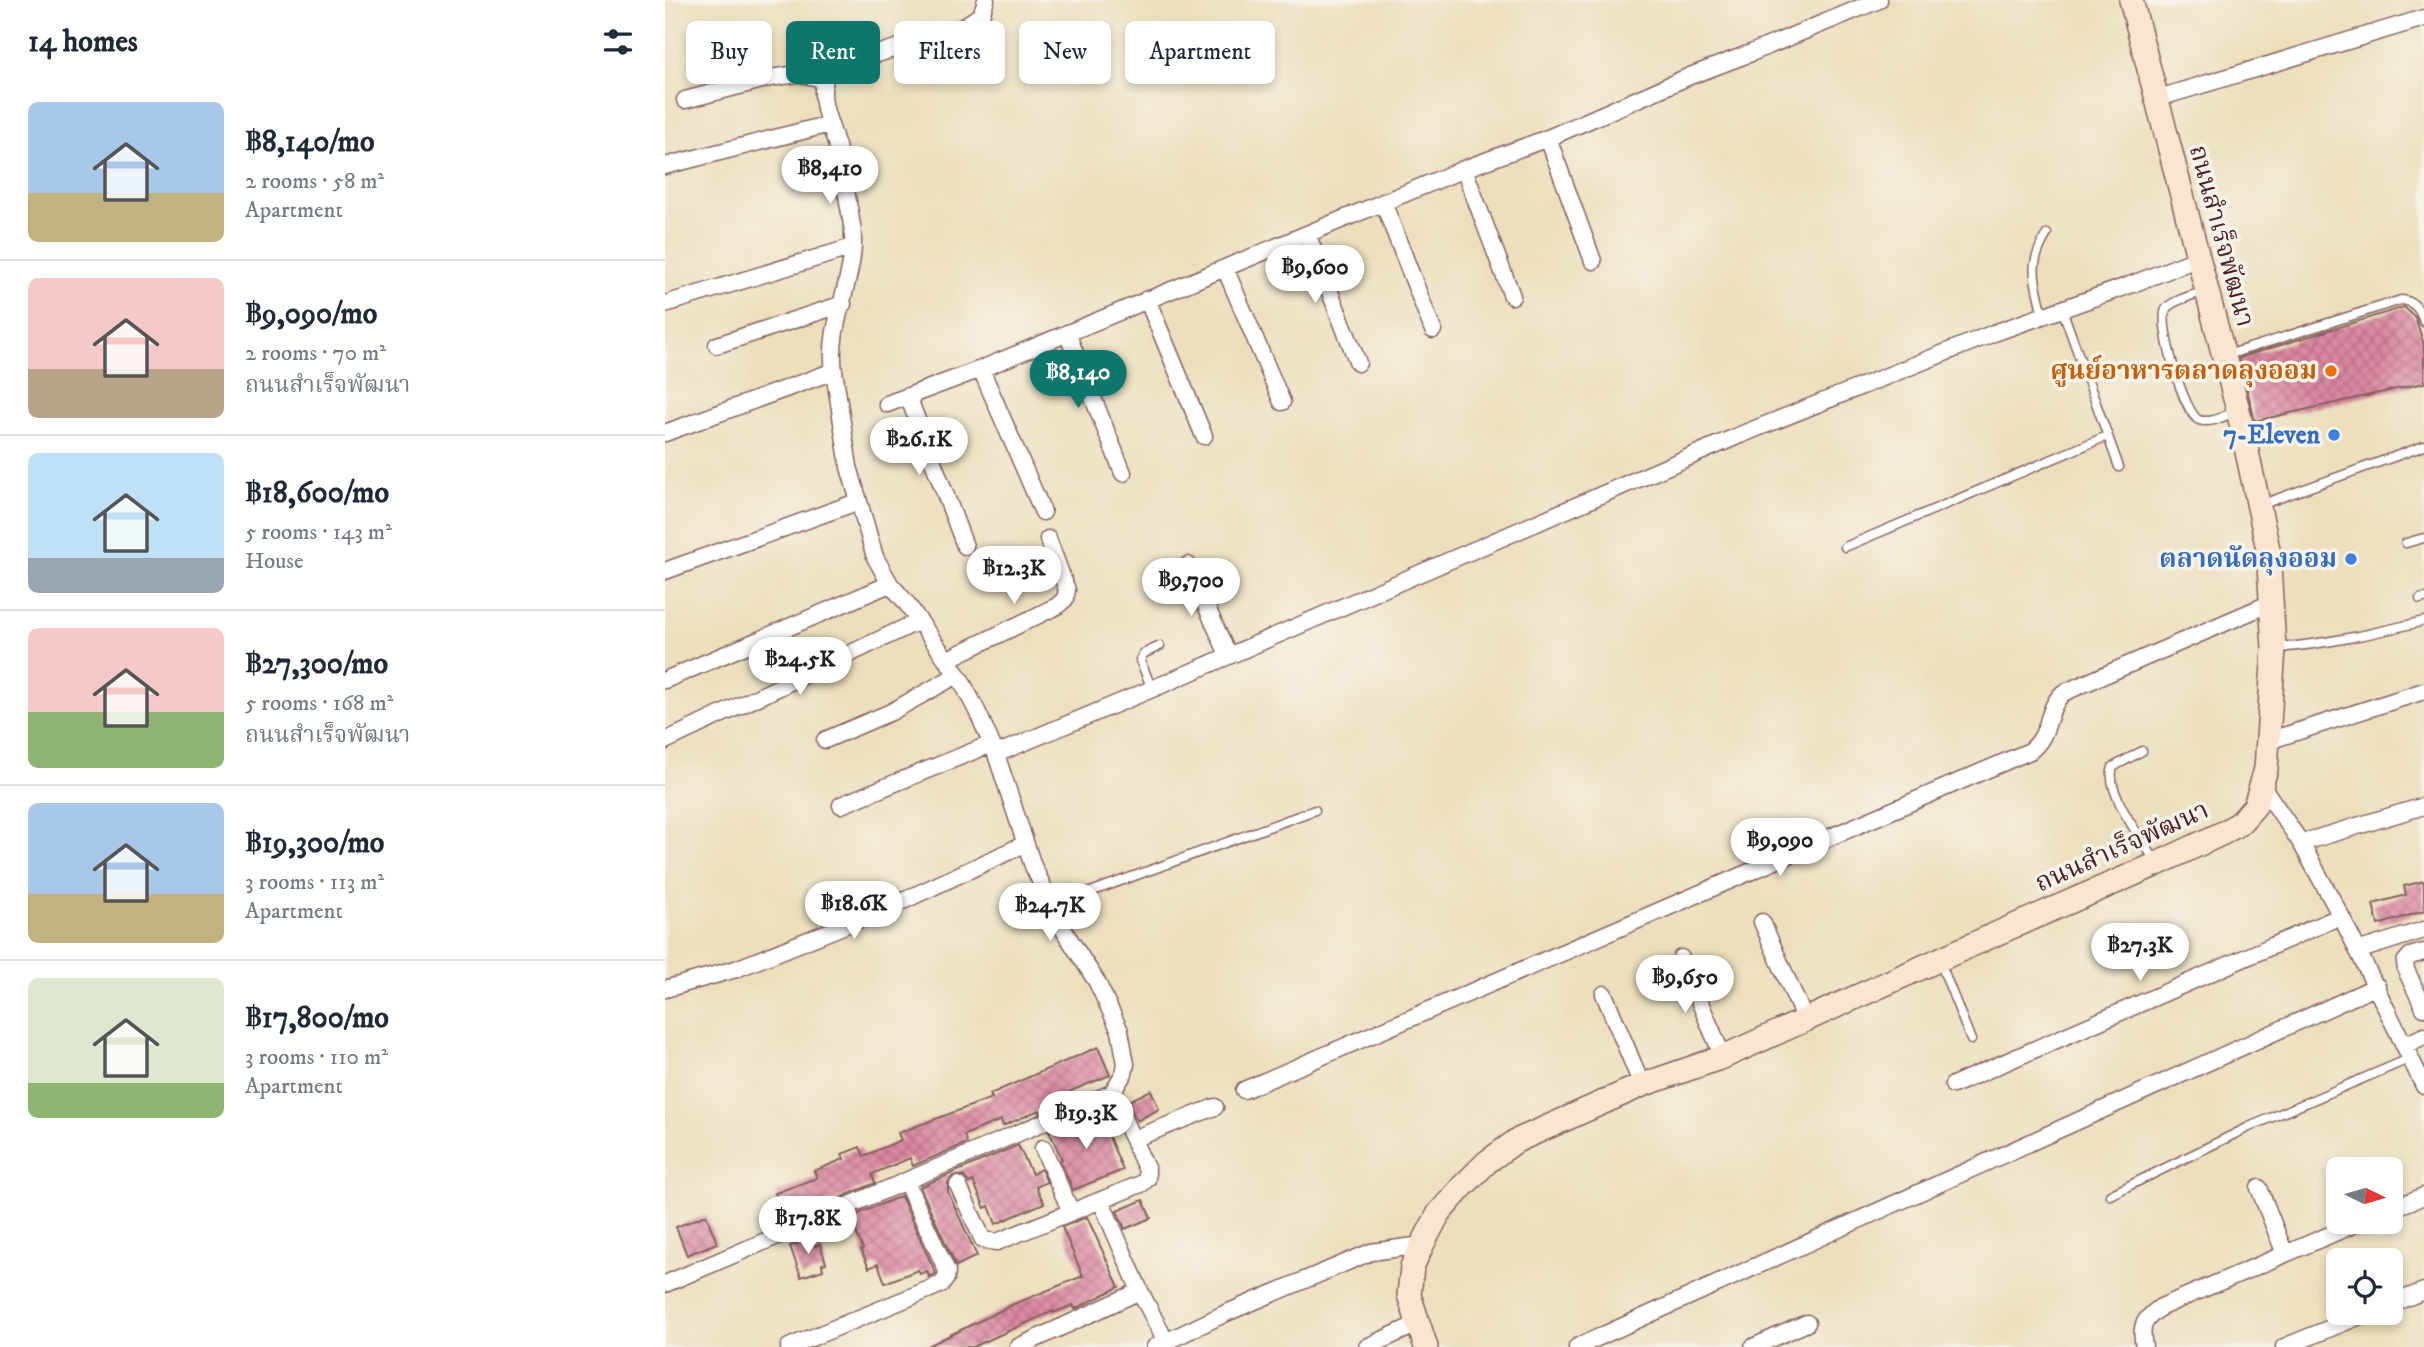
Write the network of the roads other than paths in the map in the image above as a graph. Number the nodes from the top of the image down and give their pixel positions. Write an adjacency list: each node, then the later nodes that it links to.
1 (986, 0): 5 (street)
2 (1879, 0): 11 (street)
3 (2131, 0): 8 (street, ถนนสำเร็จพัฒนา)
4 (2424, 18): 8 (street)
5 (880, 53)
6 (786, 76): 9 (street)
7 (824, 84): 10 (street)
8 (2155, 99): 18 (street, ถนนสำเร็จพัฒนา)
9 (685, 100)
10 (830, 124): 12 (street); 17 (street)
11 (1548, 138): 13 (street); 19 (street)
12 (665, 166)
13 (1464, 169): 14 (street); 22 (street)
14 (1383, 202): 15 (street); 30 (street)
15 (1307, 234): 20 (street); 34 (street)
16 (2047, 234): 28 (lane)
17 (853, 247): 24 (street); 25 (street)
18 (2199, 258): 21 (street, ถนนสำเร็จพัฒนา); 27 (street)
19 (1593, 261)
20 (1225, 268): 23 (street); 38 (street)
21 (2207, 290): 33 (street, ถนนสำเร็จพัฒนา); 40 (lane)
22 (1513, 296)
23 (1147, 299): 31 (street); 42 (street)
24 (665, 303)
25 (843, 304): 32 (street); 36 (street)
26 (2420, 304): 29 (lane); 33 (lane)
27 (2062, 309): 28 (street); 43 (lane)
28 (2043, 314): 63 (street)
29 (2424, 322)
30 (1433, 330)
31 (1067, 333): 35 (street); 46 (street)
32 (717, 345)
33 (2225, 356): 40 (street, ถนนสำเร็จพัฒนา)
34 (1358, 363)
35 (981, 369): 37 (street); 49 (street)
36 (834, 371): 41 (street); 47 (street)
37 (908, 396): 39 (street); 53 (street)
38 (1282, 402)
39 (887, 404)
40 (2238, 410): 48 (street, ถนนสำเร็จพัฒนา)
41 (665, 433)
42 (1205, 436)
43 (2107, 436): 45 (lane); 54 (lane)
44 (2424, 446): 48 (lane)
45 (2119, 467)
46 (1123, 473)
47 (857, 502): 56 (street); 57 (street)
48 (2260, 505): 58 (street, ถนนสำเร็จพัฒนา)
49 (1043, 512)
50 (2424, 538): 52 (lane)
51 (1048, 539): 64 (street)
52 (2406, 542)
53 (965, 546)
54 (1845, 547)
55 (1188, 565): 63 (street)
56 (665, 571)
57 (890, 584): 59 (street); 66 (street)
58 (2273, 601): 62 (street, ถนนสำเร็จพัฒนา); 101 (street)
59 (919, 621): 64 (street); 70 (street)
60 (2424, 621): 62 (lane)
61 (1160, 646): 67 (lane)
62 (2274, 648): 71 (street, ถนนสำเร็จพัฒนา)
63 (1228, 655): 67 (street)
64 (946, 660): 65 (street)
65 (957, 675): 69 (street); 72 (street)
66 (665, 681)
67 (1152, 689): 72 (street)
68 (2424, 691): 71 (street)
69 (825, 740)
70 (665, 741)
71 (2268, 741): 74 (street, ถนนสำเร็จพัฒนา)
72 (993, 749): 75 (street); 79 (street)
73 (2142, 751): 80 (lane)
74 (2262, 786): 78 (street); 80 (street, ถนนสำเร็จพัฒนา)
75 (841, 805)
76 (2424, 806): 78 (street)
77 (1315, 810): 81 (lane)
78 (2301, 843): 82 (street)
79 (1025, 844): 81 (street); 90 (street)
80 (2158, 864): 88 (street, ถนนสำเร็จพัฒนา)
81 (1052, 906): 106 (street)
82 (2341, 916): 85 (street); 99 (street)
83 (1762, 922): 93 (street)
84 (2424, 930): 85 (street)
85 (2360, 950): 89 (street)
86 (2424, 952): 92 (street)
87 (1681, 958): 97 (street)
88 (1939, 959): 93 (street, ถนนสำเร็จพัฒนา); 95 (lane)
89 (2377, 986): 96 (street); 129 (street)
90 (665, 989)
91 (1604, 994): 98 (street)
92 (2424, 1009)
93 (1805, 1020): 97 (street, ถนนสำเร็จพัฒนา)
94 (2424, 1036): 96 (street)
95 (1971, 1040)
96 (2413, 1052): 100 (street); 109 (lane)
97 (1723, 1057): 98 (street, ถนนสำเร็จพัฒนา)
98 (1642, 1085): 115 (street, ถนนสำเร็จพัฒนา)
99 (1953, 1085)
100 (2424, 1086)
101 (1244, 1090)
102 (1215, 1107): 104 (street)
103 (1119, 1110): 104 (street)
104 (1133, 1139): 111 (street)
105 (1043, 1148): 113 (street)
106 (907, 1182): 117 (street); 125 (street)
107 (958, 1185): 113 (street)
108 (2259, 1188): 116 (street)
109 (2110, 1195)
110 (2424, 1196): 112 (street)
111 (1101, 1201): 113 (street); 118 (street)
112 (2403, 1204)
113 (1071, 1212)
114 (2332, 1234): 116 (street)
115 (1422, 1245): 122 (street, ถนนสำเร็จพัฒนา); 124 (street)
116 (2285, 1254): 131 (street)
117 (665, 1284)
118 (1140, 1291): 124 (street); 126 (street)
119 (2424, 1291): 120 (street)
120 (2403, 1299)
121 (1807, 1323): 130 (street)
122 (1417, 1324): 127 (street); 128 (street, ถนนสำเร็จพัฒนา)
123 (2338, 1325): 132 (street)
124 (1160, 1345)
125 (789, 1347)
126 (1019, 1347)
127 (1367, 1347)
128 (1426, 1347)
129 (1577, 1347)
130 (1753, 1347)
131 (2144, 1347)
132 (2284, 1347)

